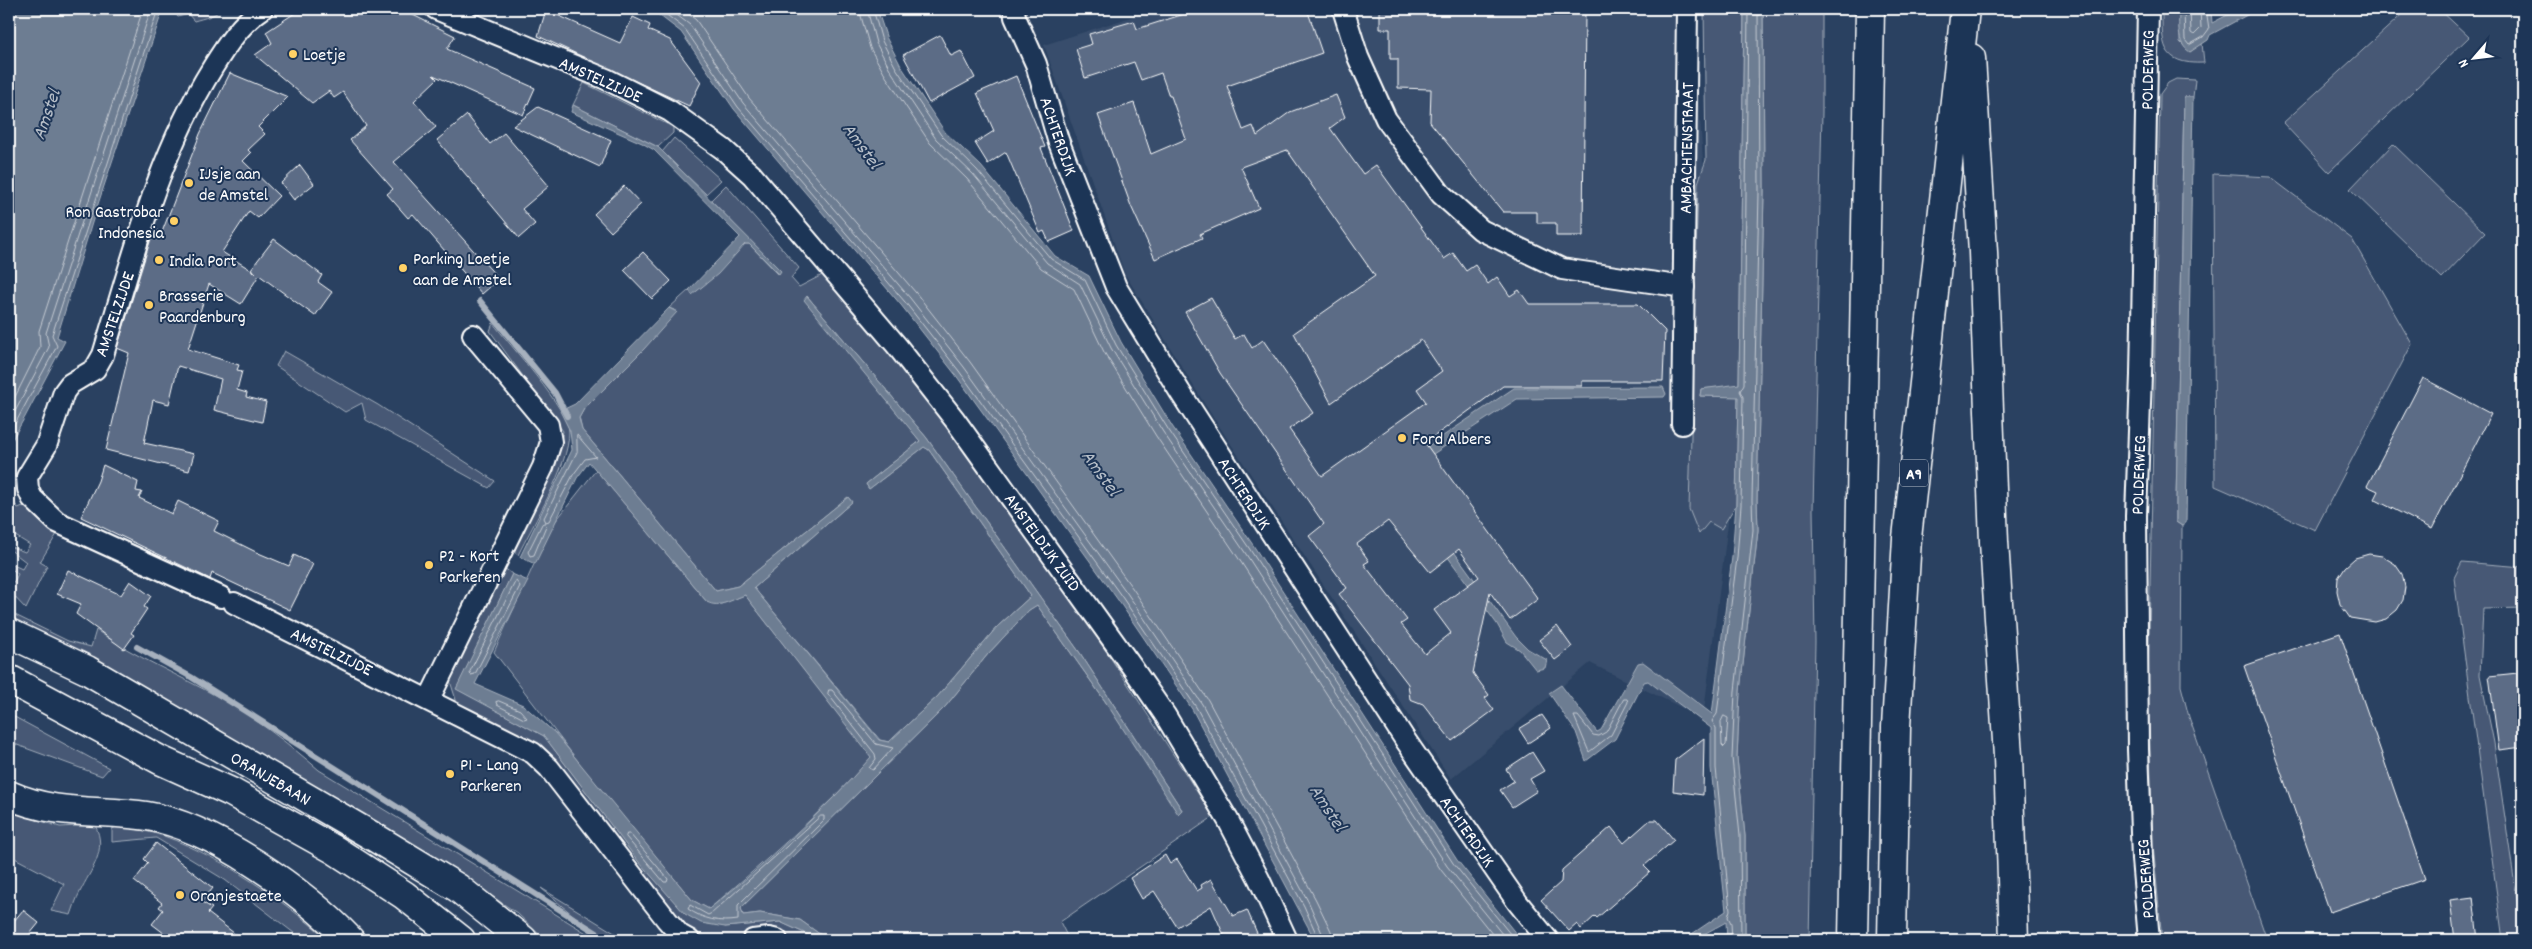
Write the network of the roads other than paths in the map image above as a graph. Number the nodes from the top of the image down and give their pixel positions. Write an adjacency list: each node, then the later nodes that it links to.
1 (436, 9): 9 (street, AMSTELZIJDE)
2 (1014, 9): 24 (street, ACHTERDIJK)
3 (1343, 9): 10 (street)
4 (1687, 9): 10 (street, AMBACHTENSTRAAT)
5 (1870, 9): 25 (main road)
6 (1966, 9): 26 (main road, A9); 27 (main road, A9)
7 (2148, 9): 28 (street, POLDERWEG)
8 (258, 10): 15 (street, AMSTELZIJDE)
9 (752, 175): 23 (street, AMSTELDIJK ZUID)
10 (1684, 288): 12 (street, AMBACHTENSTRAAT)
11 (474, 335): 15 (street)
12 (1682, 424)
13 (9, 632): 19 (main road, ORANJEBAAN)
14 (9, 679): 18 (main road, ORANJEBAAN)
15 (429, 699): 20 (street, AMSTELZIJDE)
16 (9, 795): 17 (main road)
17 (350, 940)
18 (462, 940)
19 (523, 940)
20 (689, 940)
21 (753, 940): 22 (street)
22 (777, 940)
23 (1287, 940)
24 (1548, 940)
25 (1853, 940)
26 (1892, 940)
27 (2014, 940)
28 (2149, 940)

